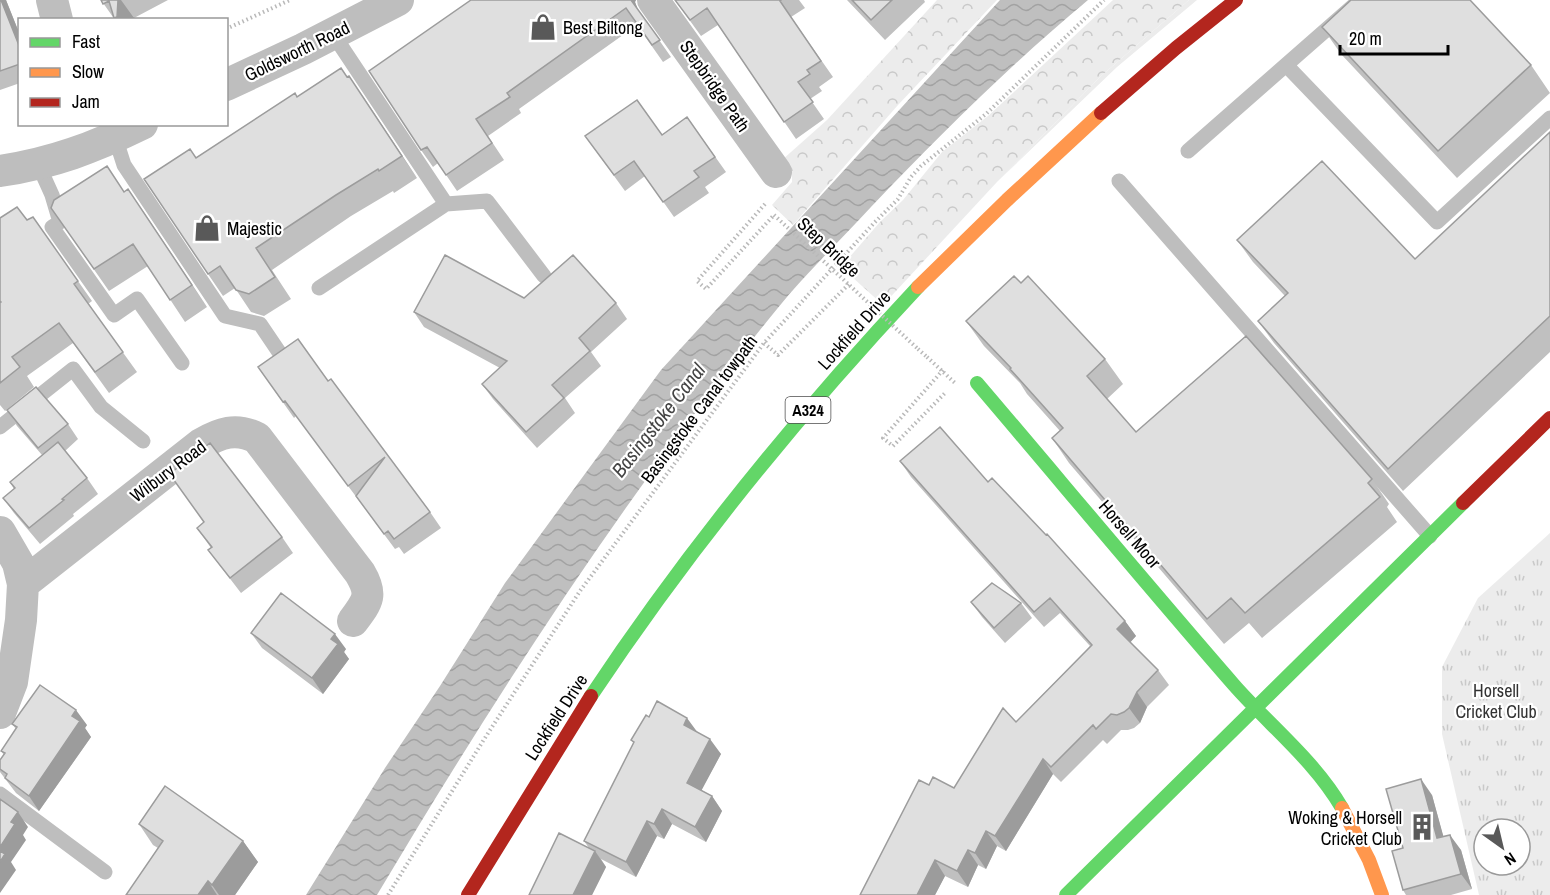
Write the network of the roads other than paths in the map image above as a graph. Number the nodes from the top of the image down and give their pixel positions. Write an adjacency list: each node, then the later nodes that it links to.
1 (52, 0): 6 (street)
2 (398, 0): 7 (street, Goldsworth Road)
3 (653, 0): 15 (street, Stepbridge Path)
4 (1236, 0): 34 (street, Lockfield Drive / A324)
5 (1360, 0): 8 (lane)
6 (56, 18)
7 (333, 34): 9 (street, Goldsworth Road); 17 (lane)
8 (1286, 65): 10 (lane); 12 (lane)
9 (228, 83)
10 (1550, 118)
11 (114, 132): 13 (street); 20 (lane)
12 (1188, 151)
13 (38, 164): 14 (street); 21 (lane)
14 (0, 171)
15 (776, 172)
16 (1119, 182): 27 (lane)
17 (446, 204): 18 (lane); 19 (lane)
18 (544, 276)
19 (319, 288)
20 (281, 354)
21 (182, 363)
22 (976, 383): 30 (street, Horsell Moor)
23 (1550, 418): 27 (street)
24 (0, 427): 25 (lane)
25 (143, 441)
26 (0, 532): 28 (street)
27 (1430, 536): 30 (street)
28 (23, 584): 29 (street, Wilbury Road); 31 (street)
29 (353, 621)
30 (1256, 708): 35 (street); 36 (street, Horsell Moor)
31 (0, 714)
32 (0, 794): 33 (lane)
33 (105, 872)
34 (468, 895)
35 (1066, 895)
36 (1382, 895)

